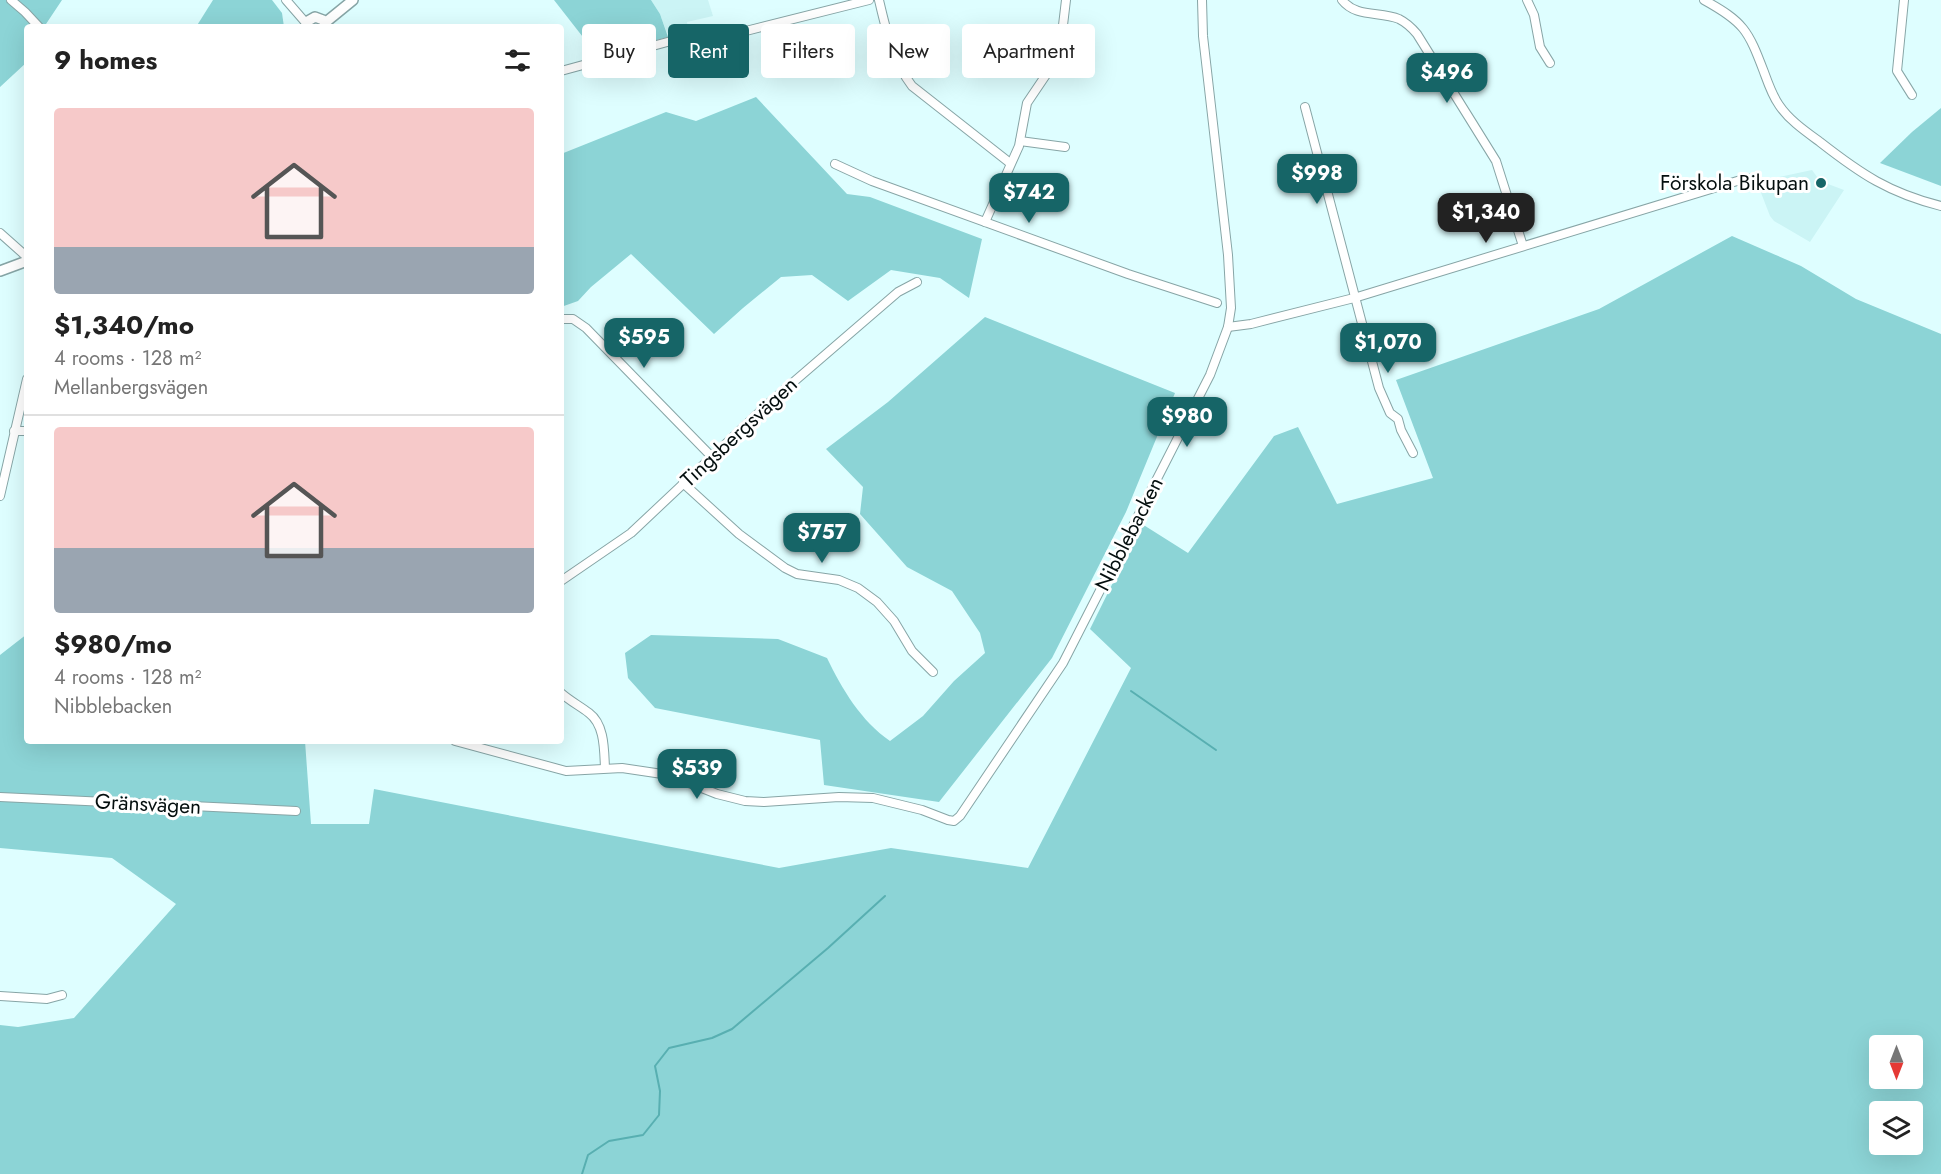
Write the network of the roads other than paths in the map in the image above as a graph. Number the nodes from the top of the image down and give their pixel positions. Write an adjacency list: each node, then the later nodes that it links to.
1 (11, 0): 12 (street)
2 (286, 0): 13 (street)
3 (353, 0): 16 (street)
4 (869, 0): 18 (street)
5 (879, 0): 23 (street)
6 (1066, 0): 21 (street)
7 (1202, 0): 37 (street, Nibblebacken)
8 (1342, 0): 29 (street)
9 (1527, 0): 17 (street)
10 (1704, 0): 26 (street)
11 (1904, 0): 19 (street)
12 (36, 24)
13 (305, 24)
14 (307, 24): 15 (street)
15 (325, 24)
16 (327, 24)
17 (1550, 63)
18 (564, 70)
19 (1912, 95)
20 (1305, 106): 34 (street)
21 (1020, 141): 22 (street); 23 (street)
22 (1065, 147)
23 (1010, 163): 27 (street)
24 (835, 164): 27 (street)
25 (1748, 178): 29 (street)
26 (1941, 206)
27 (985, 222): 35 (street)
28 (0, 233): 30 (street)
29 (1524, 246): 34 (street)
30 (24, 256)
31 (24, 260): 32 (street)
32 (0, 271)
33 (917, 282): 42 (street, Tingsbergsvägen)
34 (1354, 298): 37 (street); 41 (street)
35 (1216, 303)
36 (564, 320): 42 (street)
37 (1228, 327): 50 (street, Nibblebacken)
38 (24, 391): 39 (street)
39 (14, 431): 40 (street); 43 (street)
40 (24, 431)
41 (1413, 453)
42 (711, 456): 44 (street, Tingsbergsvägen)
43 (2, 472): 45 (street)
44 (684, 483): 46 (street, Tingsbergsvägen); 47 (street)
45 (0, 496)
46 (564, 579)
47 (933, 672)
48 (564, 695): 50 (street)
49 (466, 744): 50 (street)
50 (606, 768)
51 (0, 797): 52 (street, Gränsvägen)
52 (296, 811)
53 (62, 995): 54 (street)
54 (0, 996)

